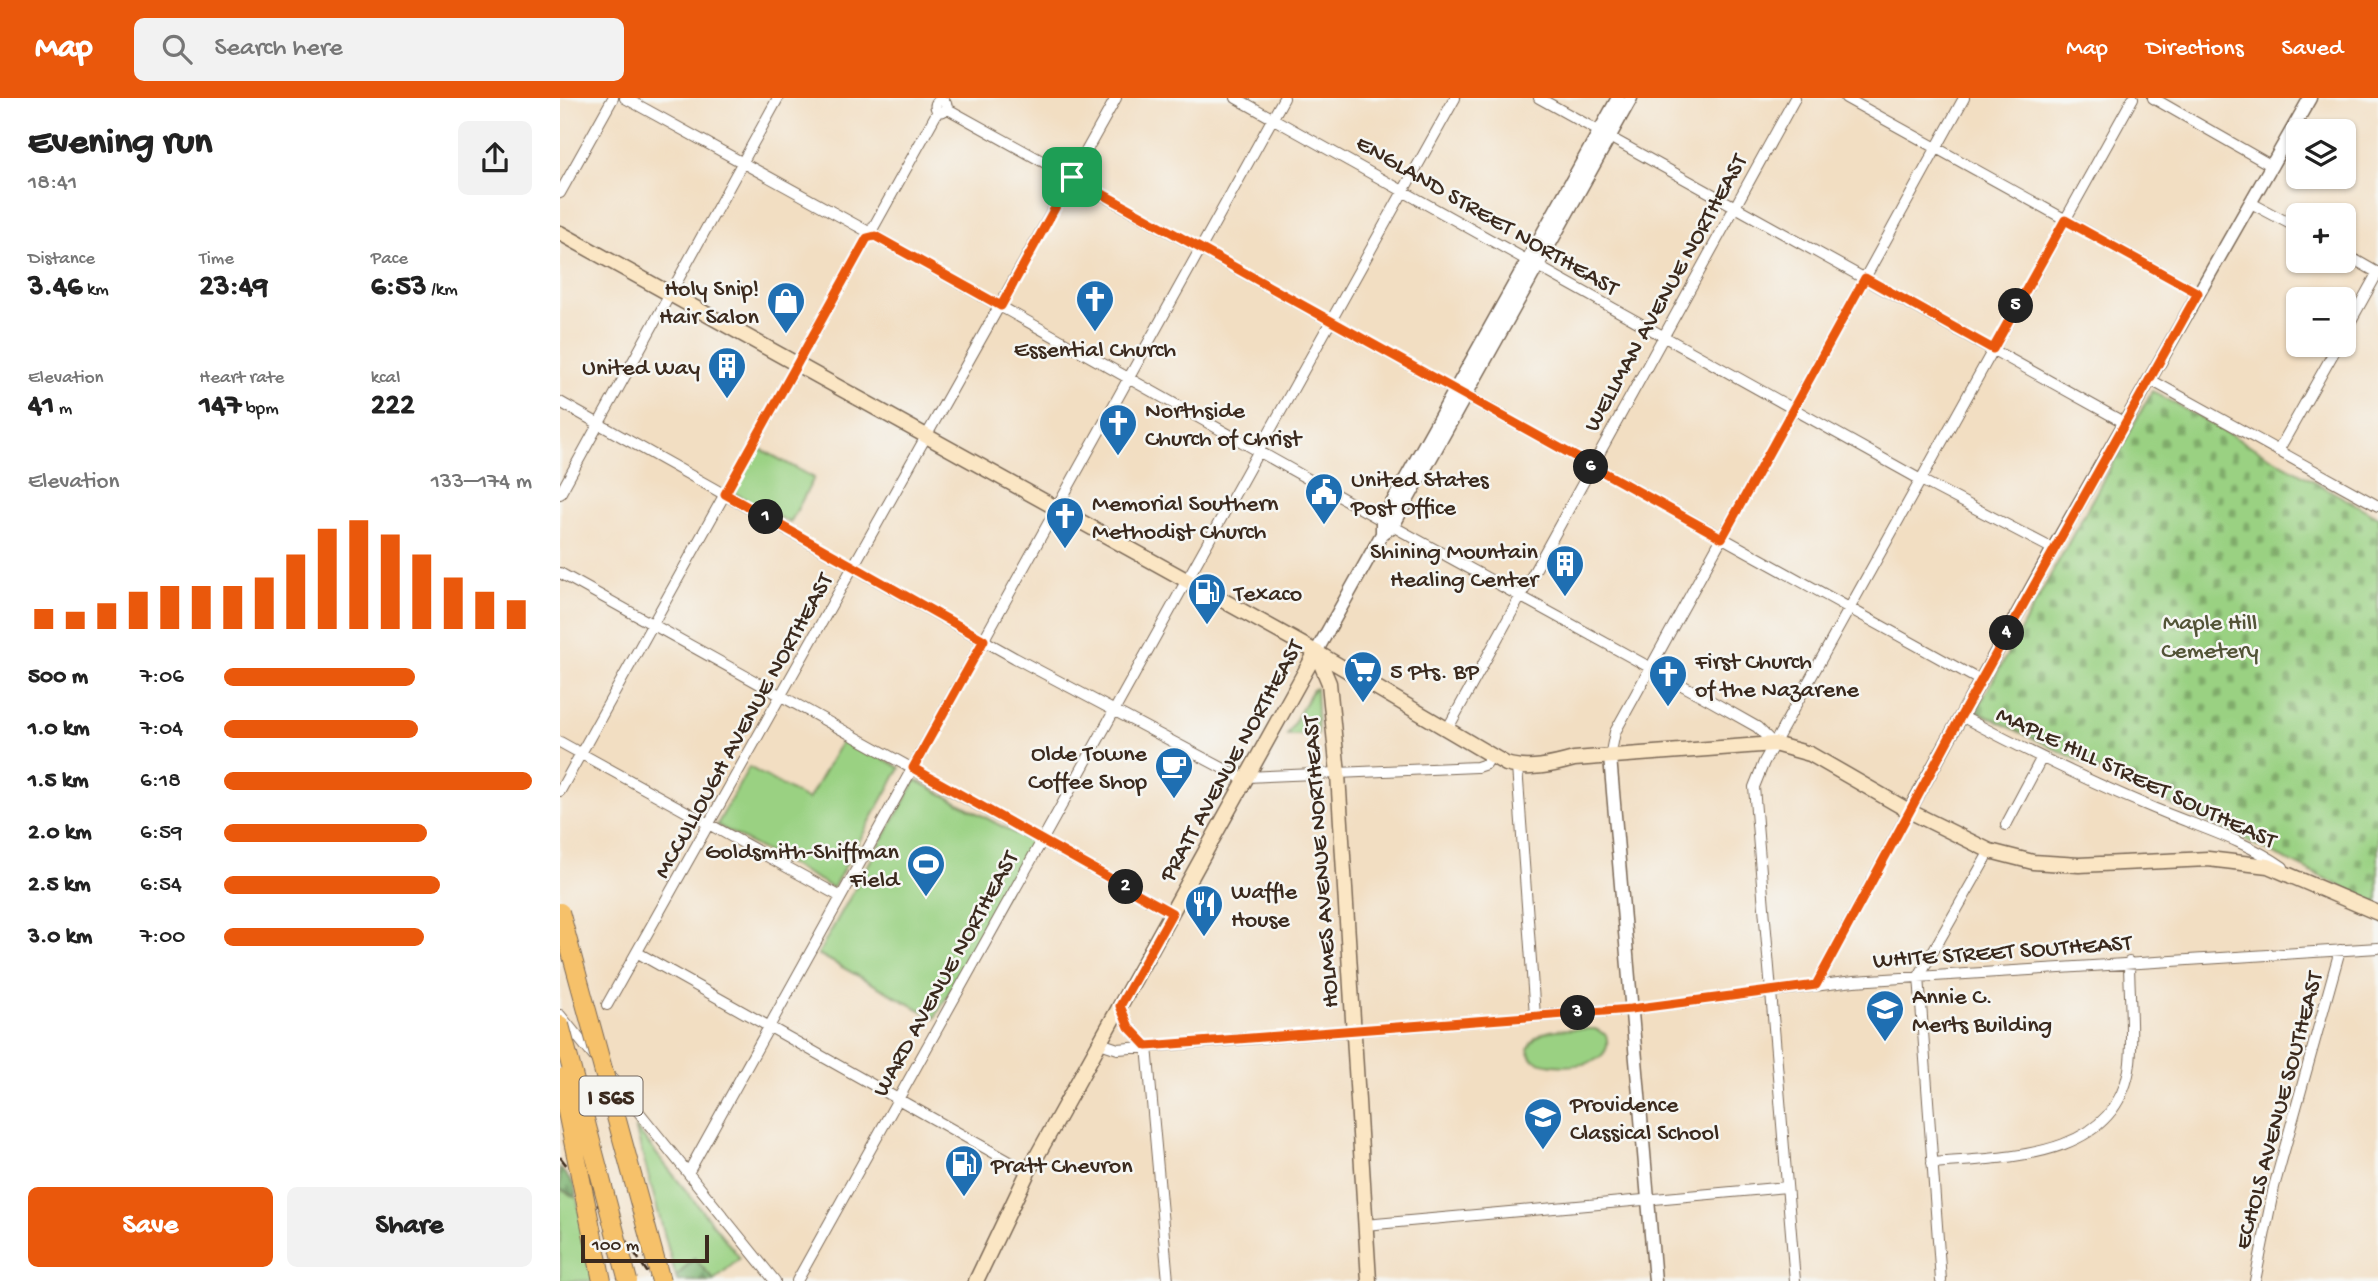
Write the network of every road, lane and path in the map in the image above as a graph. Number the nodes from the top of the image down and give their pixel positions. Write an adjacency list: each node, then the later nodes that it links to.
1 (612, 98): 25 (street)
2 (625, 98): 21 (street)
3 (778, 98): 21 (street)
4 (1116, 98): 23 (street, MCCULLOUGH AVENUE NORTHEAST)
5 (1236, 98): 18 (street, ENGLAND STREET NORTHEAST)
6 (1284, 98): 18 (street)
7 (1455, 98): 24 (street, WARD AVENUE NORTHEAST)
8 (1539, 98): 19 (street)
9 (1618, 98): 19 (street)
10 (1631, 98): 19 (street)
11 (1795, 98): 27 (street, WELLMAN AVENUE NORTHEAST)
12 (1846, 98): 20 (street)
13 (1964, 98): 20 (street)
14 (2133, 98): 28 (street)
15 (2153, 98): 22 (street)
16 (2310, 98): 22 (street)
17 (939, 103): 23 (street); 31 (street)
18 (1273, 118): 24 (street, ENGLAND STREET NORTHEAST); 32 (street)
19 (1604, 134): 27 (street); 34 (street)
20 (1937, 149): 28 (street); 36 (street)
21 (743, 163): 31 (street); 38 (street)
22 (2272, 166): 26 (street)
23 (1072, 177): 32 (street); 39 (street, MCCULLOUGH AVENUE NORTHEAST)
24 (1403, 190): 34 (street, ENGLAND STREET NORTHEAST); 41 (street, WARD AVENUE NORTHEAST)
25 (560, 193)
26 (2251, 203): 29 (street); 37 (street)
27 (1736, 206): 36 (street); 42 (street, WELLMAN AVENUE NORTHEAST)
28 (2065, 220): 37 (street); 43 (street)
29 (2286, 222)
30 (560, 233): 38 (main road)
31 (870, 233): 39 (street); 45 (street)
32 (1201, 248): 41 (street); 46 (street)
33 (2356, 260): 35 (street)
34 (1533, 262): 42 (street, ENGLAND STREET NORTHEAST); 48 (street)
35 (2378, 273): 40 (street)
36 (1865, 278): 43 (street); 50 (street)
37 (2198, 293): 47 (street)
38 (670, 294): 45 (main road); 52 (street)
39 (1001, 306): 46 (street); 53 (street, MCCULLOUGH AVENUE NORTHEAST)
40 (2356, 312)
41 (1330, 321): 48 (street); 54 (street, WARD AVENUE NORTHEAST)
42 (1664, 336): 50 (street, ENGLAND STREET NORTHEAST); 56 (street, WELLMAN AVENUE NORTHEAST)
43 (1993, 349): 51 (street); 57 (street)
44 (2331, 357): 55 (street)
45 (797, 364): 53 (main road); 59 (street)
46 (1129, 379): 54 (street); 61 (street)
47 (2149, 379): 51 (street); 55 (street)
48 (1460, 393): 56 (street); 62 (street)
49 (560, 402): 52 (street)
50 (1793, 408): 57 (street, ENGLAND STREET NORTHEAST); 63 (street)
51 (2125, 423): 64 (street)
52 (599, 424): 58 (street); 59 (street)
53 (928, 437): 61 (main road); 65 (street, MCCULLOUGH AVENUE NORTHEAST)
54 (1259, 451): 62 (street); 67 (street, WARD AVENUE NORTHEAST)
55 (2278, 451): 60 (street)
56 (1592, 467): 63 (street); 68 (street, WELLMAN AVENUE NORTHEAST)
57 (1921, 480): 64 (street, ENGLAND STREET NORTHEAST); 69 (street)
58 (560, 494)
59 (725, 494): 65 (street); 70 (street)
60 (2378, 506)
61 (1057, 508): 67 (main road); 71 (street)
62 (1387, 523): 68 (street); 72 (street, PRATT AVENUE NORTHEAST)
63 (1722, 538): 69 (street); 73 (street)
64 (2053, 549): 74 (street)
65 (855, 567): 71 (street); 75 (street, MCCULLOUGH AVENUE NORTHEAST)
66 (560, 573): 70 (street)
67 (1187, 580): 72 (main road); 76 (street, WARD AVENUE NORTHEAST)
68 (1522, 597): 73 (street); 78 (street, WELLMAN AVENUE NORTHEAST)
69 (1849, 609): 74 (street); 80 (street)
70 (653, 625): 75 (street); 81 (street)
71 (984, 640): 76 (street); 86 (street)
72 (1316, 652): 78 (main road); 88 (main road, HOLMES AVENUE NORTHEAST); 89 (main road, PRATT AVENUE NORTHEAST)
73 (1650, 667): 80 (street); 83 (street)
74 (1980, 681): 77 (street)
75 (783, 696): 86 (street); 92 (street, MCCULLOUGH AVENUE NORTHEAST)
76 (1115, 711): 89 (street); 94 (street, WARD AVENUE NORTHEAST)
77 (1961, 716): 85 (street, MAPLE HILL STREET SOUTHEAST); 91 (street)
78 (1448, 728): 82 (main road); 84 (main road)
79 (560, 742): 81 (street)
80 (1774, 744): 83 (main road); 91 (main road); 107 (street)
81 (581, 754): 90 (street); 92 (street)
82 (1491, 756): 87 (main road); 88 (street)
83 (1610, 757): 84 (main road); 110 (street)
84 (1574, 759): 87 (main road)
85 (2041, 759): 93 (street); 96 (street, MAPLE HILL STREET SOUTHEAST)
86 (913, 768): 94 (street); 97 (street)
87 (1517, 768): 112 (street)
88 (1338, 774): 89 (street); 115 (main road, HOLMES AVENUE NORTHEAST)
89 (1246, 778): 100 (main road, PRATT AVENUE NORTHEAST)
90 (560, 791)
91 (1909, 811): 95 (main road); 106 (street)
92 (710, 825): 97 (street); 103 (street, MCCULLOUGH AVENUE NORTHEAST)
93 (2006, 825)
94 (1042, 841): 100 (street); 119 (street, WARD AVENUE NORTHEAST)
95 (1990, 851): 96 (main road); 105 (street)
96 (2295, 876): 99 (main road)
97 (841, 897): 114 (street)
98 (560, 912): 129 (highway, I 565, bridge)
99 (2378, 912)
100 (1172, 913): 109 (main road, PRATT AVENUE NORTHEAST)
101 (2378, 948): 102 (street, WHITE STREET SOUTHEAST)
102 (2340, 950): 104 (street, WHITE STREET SOUTHEAST); 139 (street, ECHOLS AVENUE SOUTHEAST)
103 (638, 953): 108 (street, MCCULLOUGH AVENUE NORTHEAST); 114 (street)
104 (2129, 962): 105 (street, WHITE STREET SOUTHEAST); 120 (street)
105 (1919, 976): 106 (street, WHITE STREET SOUTHEAST); 120 (street)
106 (1816, 985): 107 (street, WHITE STREET SOUTHEAST)
107 (1771, 991): 110 (street, WHITE STREET SOUTHEAST); 123 (street)
108 (607, 1005)
109 (1120, 1006): 116 (main road, PRATT AVENUE NORTHEAST); 117 (street)
110 (1631, 1009): 112 (street, WHITE STREET SOUTHEAST); 124 (street)
111 (560, 1016): 122 (street)
112 (1535, 1016): 115 (street, WHITE STREET SOUTHEAST)
113 (560, 1025): 128 (highway, I 565, bridge)
114 (769, 1028): 119 (street); 122 (street)
115 (1354, 1029): 117 (street, WHITE STREET SOUTHEAST); 125 (main road, HOLMES AVENUE NORTHEAST)
116 (1100, 1043): 117 (street, WHITE STREET SOUTHEAST); 121 (main road, PRATT AVENUE NORTHEAST)
117 (1147, 1046): 134 (street)
118 (560, 1077): 127 (highway, bridge)
119 (896, 1099): 121 (street); 131 (street, WARD AVENUE NORTHEAST)
120 (1932, 1163): 138 (street)
121 (1028, 1172): 126 (main road, PRATT AVENUE NORTHEAST)
122 (688, 1173): 130 (street)
123 (1787, 1187): 124 (street); 137 (street)
124 (1649, 1201): 125 (street); 136 (street)
125 (1365, 1225): 135 (main road, HOLMES AVENUE NORTHEAST)
126 (999, 1229): 132 (main road, PRATT AVENUE NORTHEAST); 133 (main road, PRATT AVENUE NORTHEAST)
127 (603, 1281)
128 (628, 1281)
129 (661, 1281)
130 (775, 1281)
131 (797, 1281)
132 (966, 1281)
133 (976, 1281)
134 (1168, 1281)
135 (1369, 1281)
136 (1655, 1281)
137 (1795, 1281)
138 (1941, 1281)
139 (2255, 1281)

